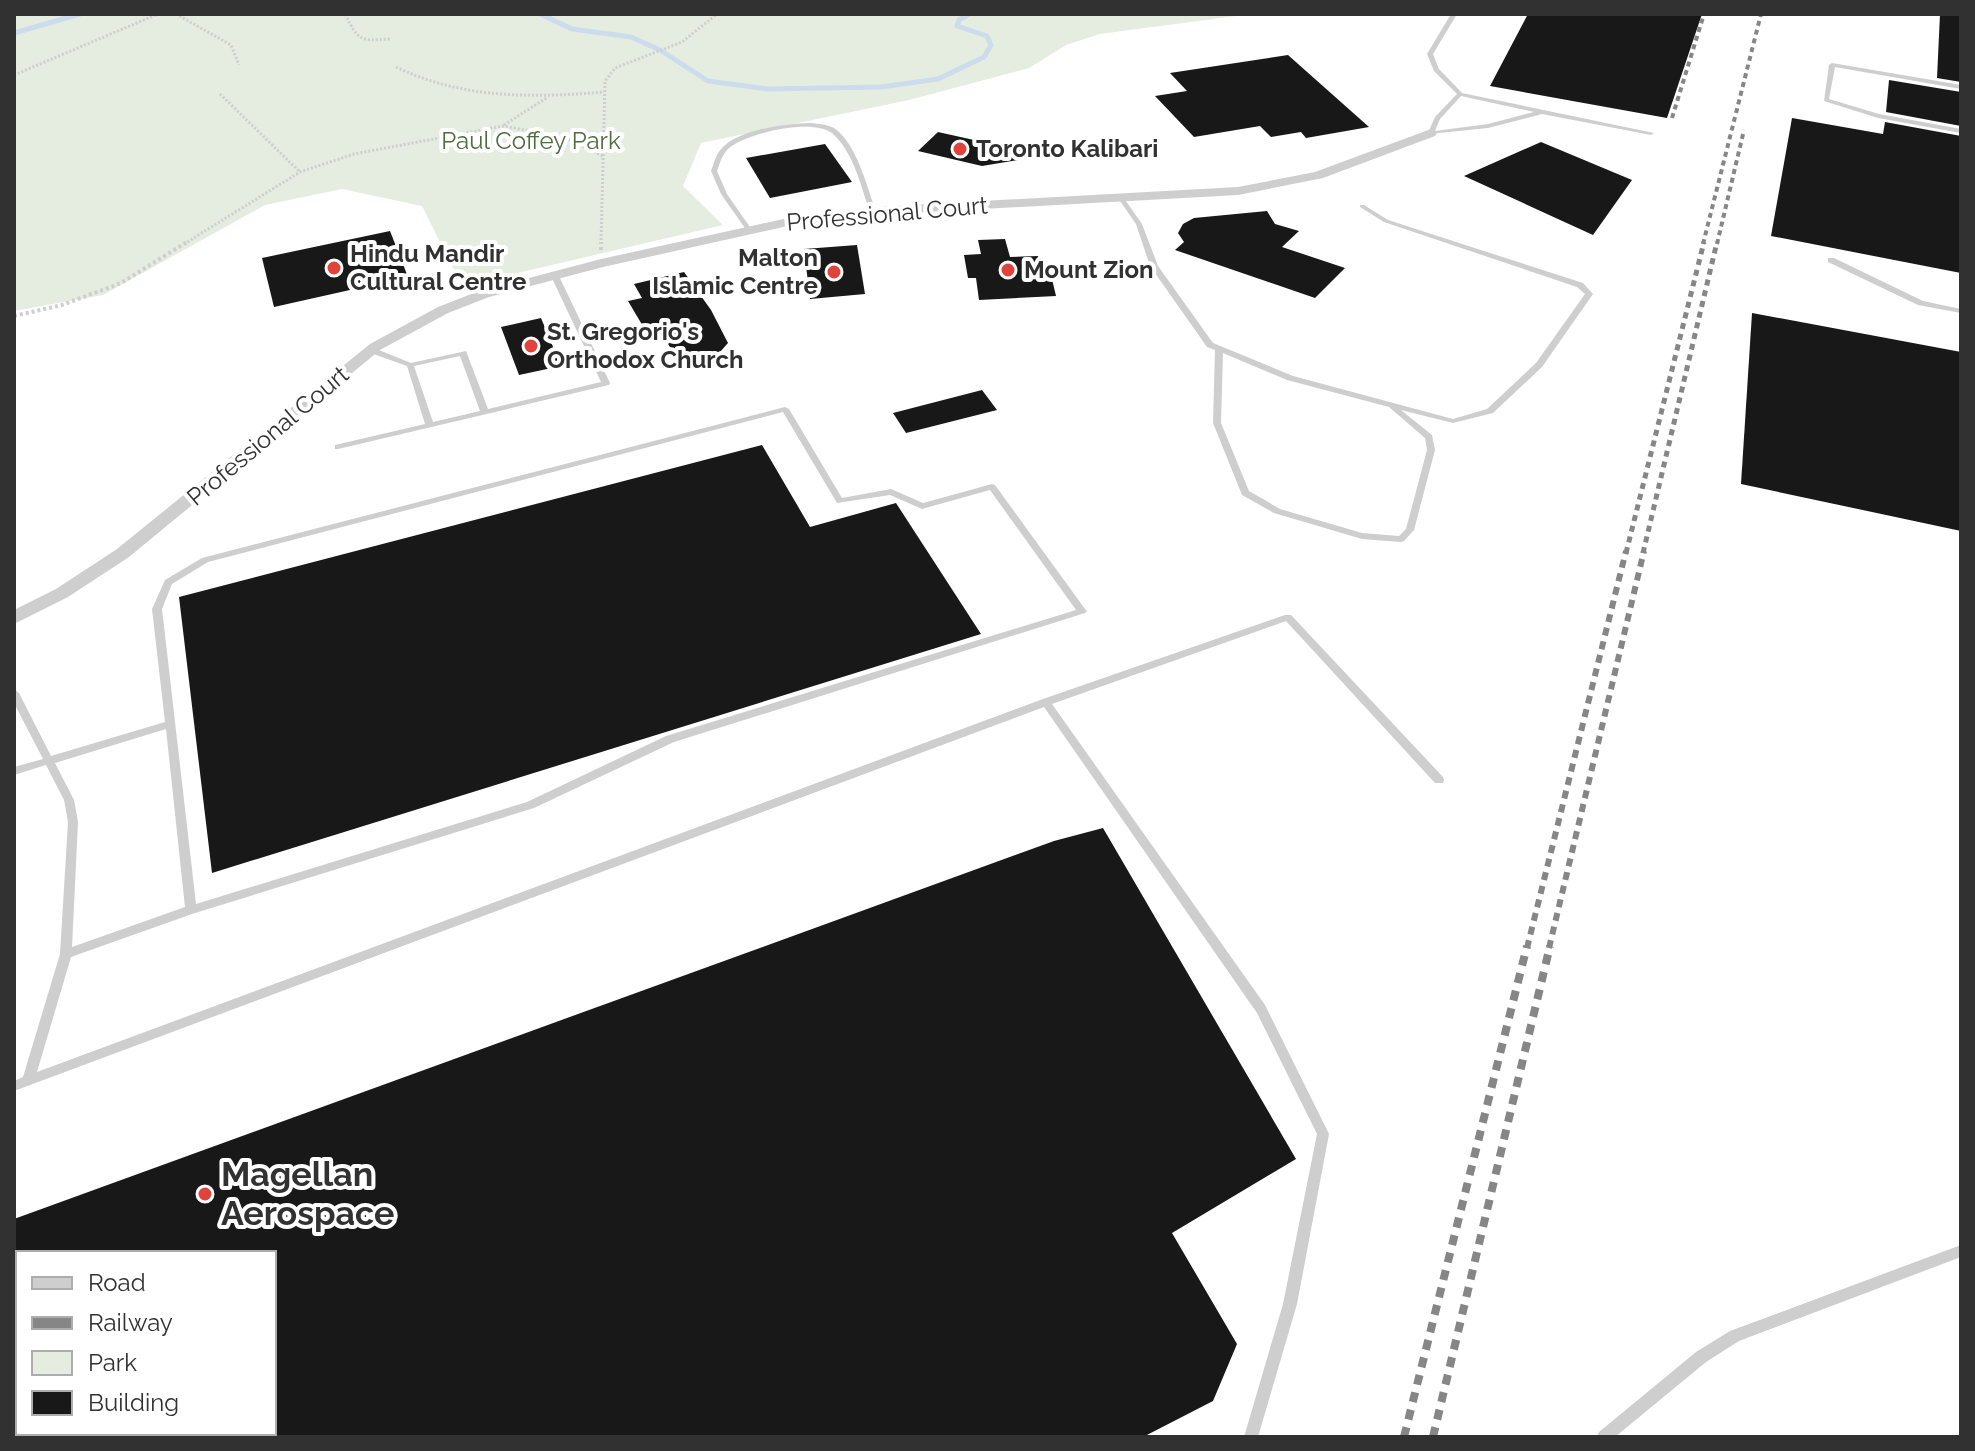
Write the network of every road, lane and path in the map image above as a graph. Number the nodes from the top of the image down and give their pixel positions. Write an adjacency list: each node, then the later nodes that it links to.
1 (158, 14): 9 (path)
2 (176, 14): 7 (path)
3 (345, 14): 6 (path)
4 (717, 14): 11 (path)
5 (1454, 14): 13 (lane)
6 (391, 39)
7 (239, 65)
8 (396, 67): 14 (path)
9 (14, 75)
10 (1961, 87): 17 (lane)
11 (604, 92): 14 (path); 20 (path)
12 (220, 94): 21 (path)
13 (1460, 94): 15 (lane); 18 (lane)
14 (548, 97): 16 (path)
15 (1542, 112): 18 (lane); 19 (lane)
16 (503, 126): 20 (path); 21 (path)
17 (1961, 131)
18 (1431, 133): 22 (street, Professional Court)
19 (1651, 133)
20 (603, 156): 27 (path)
21 (300, 172): 30 (path)
22 (1121, 198): 24 (street, Professional Court); 31 (lane)
23 (1362, 206): 34 (lane)
24 (873, 212): 25 (street, Professional Court); 25 (lane)
25 (749, 230): 27 (street, Professional Court)
26 (1831, 260): 29 (lane)
27 (601, 263): 28 (street, Professional Court)
28 (554, 274): 32 (street, Professional Court); 35 (lane)
29 (1961, 311)
30 (14, 316)
31 (1219, 348): 34 (lane); 34 (lane)
32 (371, 350): 33 (lane); 38 (street, Professional Court)
33 (410, 365): 35 (lane); 36 (lane)
34 (1391, 405)
35 (485, 412): 36 (lane)
36 (430, 425): 37 (lane)
37 (338, 447)
38 (14, 618)
39 (14, 693): 42 (lane)
40 (1046, 702): 44 (lane); 47 (lane); 50 (lane)
41 (170, 724): 42 (lane); 45 (lane); 45 (lane)
42 (51, 759): 43 (lane); 46 (lane)
43 (14, 771)
44 (1439, 780)
45 (191, 910): 46 (lane)
46 (66, 954): 47 (lane)
47 (28, 1081): 48 (lane)
48 (14, 1086)
49 (1961, 1251): 51 (lane)
50 (1251, 1437)
51 (1604, 1437)

